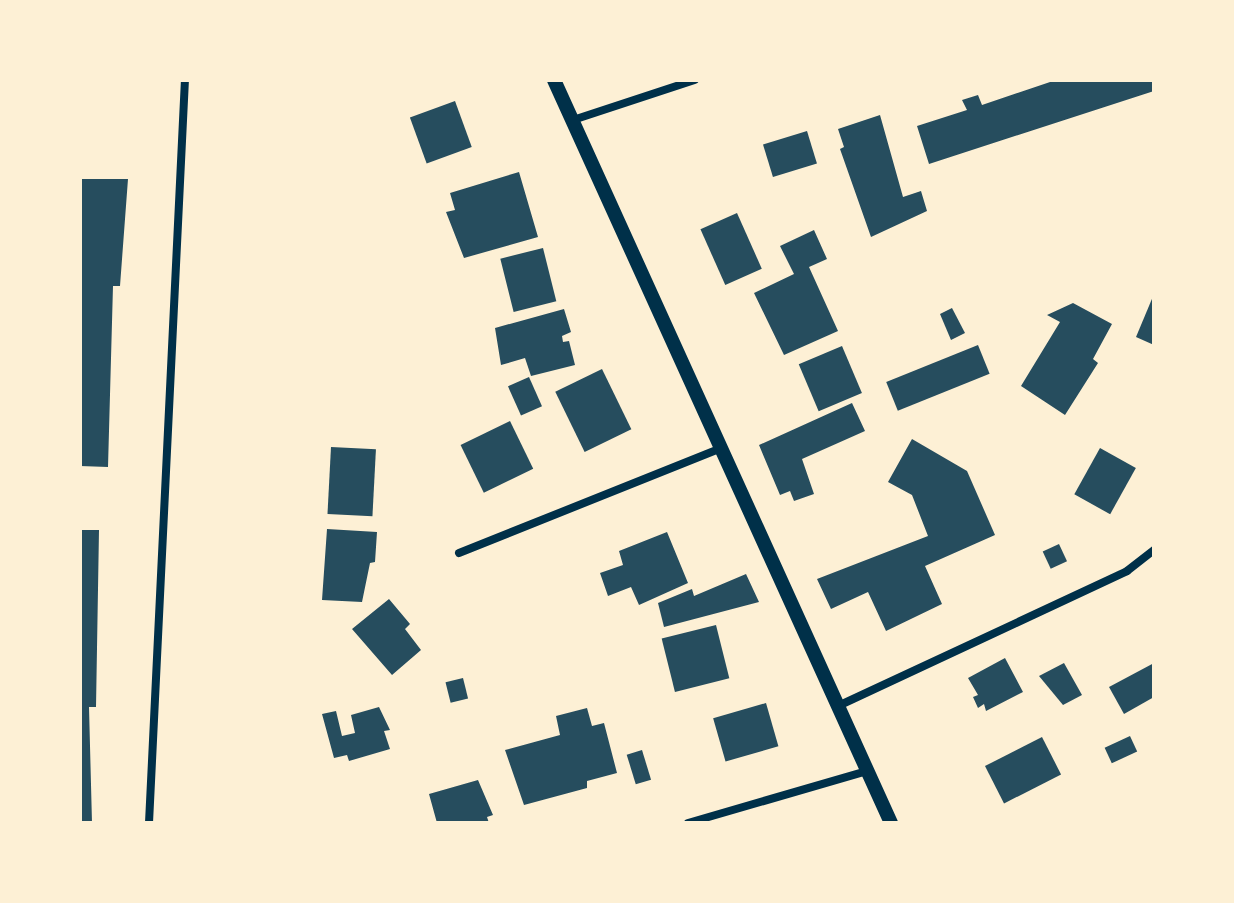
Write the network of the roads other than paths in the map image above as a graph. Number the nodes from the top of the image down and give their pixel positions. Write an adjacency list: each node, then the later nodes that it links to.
1 (185, 80): 10 (street)
2 (554, 80): 4 (street)
3 (695, 80): 4 (street)
4 (573, 120): 5 (street)
5 (721, 448): 7 (street); 8 (street)
6 (1154, 550): 8 (street)
7 (459, 553)
8 (838, 706): 9 (street)
9 (867, 771): 11 (street); 12 (street)
10 (149, 823)
11 (688, 823)
12 (891, 823)

